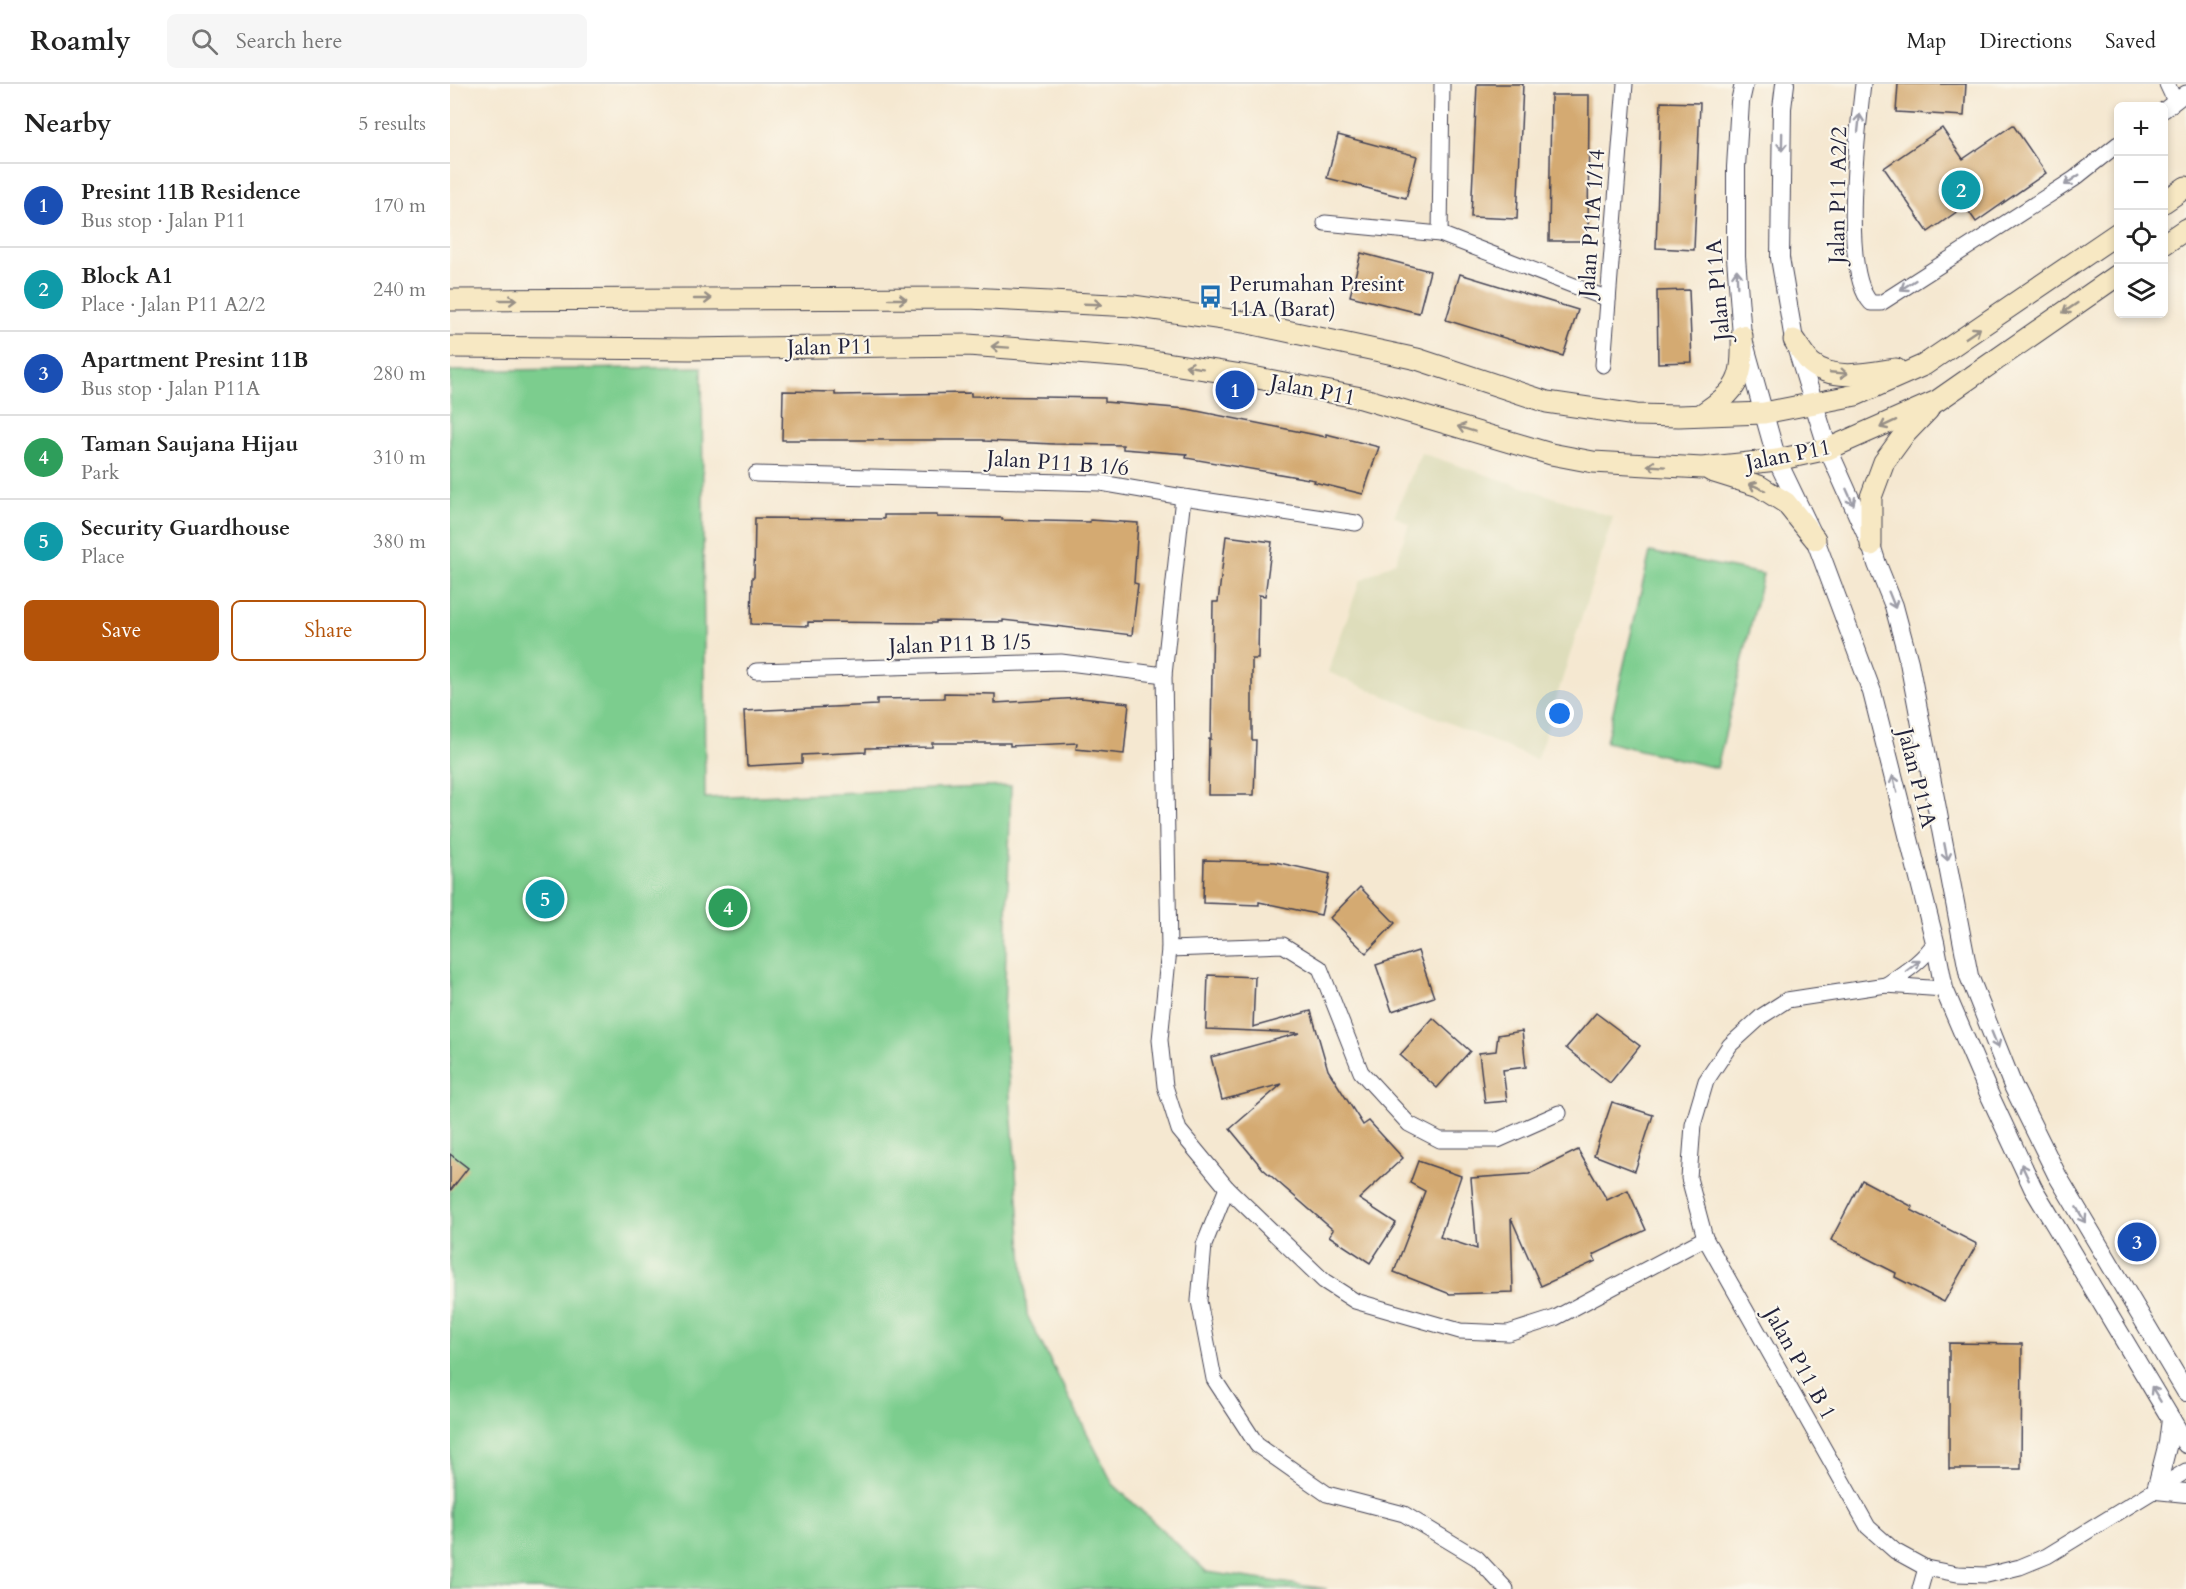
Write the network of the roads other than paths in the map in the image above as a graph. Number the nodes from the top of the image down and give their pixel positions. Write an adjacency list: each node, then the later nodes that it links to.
1 (1442, 84): 13 (street)
2 (1624, 84): 17 (street, Jalan P11A 1/14)
3 (1744, 84): 19 (street, Jalan P11A, one-way to 3)
4 (1785, 84): 20 (street, Jalan P11A, one-way to 20)
5 (1863, 84): 8 (street, Jalan P11 A2/2, one-way to 5)
6 (2167, 84): 7 (street)
7 (2175, 101)
8 (2114, 147)
9 (2186, 187): 10 (main road)
10 (2168, 199)
11 (1325, 223): 13 (street)
12 (2186, 229): 15 (main road)
13 (1440, 234): 17 (street)
14 (2114, 236): 23 (main road, Jalan P11, one-way to 14)
15 (2168, 241)
16 (2114, 278): 24 (main road, Jalan P11, one-way to 24)
17 (1608, 299): 22 (street, Jalan P11A 1/14)
18 (450, 300): 27 (main road, Jalan P11, one-way to 27)
19 (1742, 336): 26 (street, Jalan P11A); 27 (main road)
20 (1794, 340): 23 (main road, one-way to 23); 25 (street, Jalan P11A)
21 (450, 347): 30 (main road, Jalan P11, one-way to 21)
22 (1603, 365)
23 (1924, 365): 25 (main road, Jalan P11)
24 (1937, 401): 28 (main road, Jalan P11, one-way to 28); 35 (main road)
25 (1813, 403): 26 (main road, Jalan P11); 28 (street, Jalan P11A)
26 (1764, 413): 27 (main road, Jalan P11); 29 (street, Jalan P11A)
27 (1702, 414)
28 (1828, 449): 29 (main road, Jalan P11); 35 (street, Jalan P11A, one-way to 35)
29 (1777, 460): 30 (main road, Jalan P11); 34 (street, Jalan P11A)
30 (1702, 468): 34 (main road, one-way to 30)
31 (756, 474): 32 (street, Jalan P11 B 1/6)
32 (1182, 497): 33 (street, Jalan P11 B 1/6); 37 (street)
33 (1356, 522)
34 (1815, 539): 38 (street, Jalan P11A, one-way to 34)
35 (1871, 545): 45 (street, Jalan P11A, one-way to 45)
36 (756, 671): 37 (street, Jalan P11 B 1/5)
37 (1164, 675): 39 (street)
38 (1935, 942): 40 (street, Jalan P11 B 1, one-way to 38); 41 (street, Jalan P11A)
39 (1169, 949): 42 (street); 43 (street)
40 (1886, 985): 41 (street, Jalan P11 B 1); 44 (street, Jalan P11 B 1)
41 (1944, 989): 46 (street, Jalan P11A, one-way to 41)
42 (1559, 1113)
43 (1227, 1188): 44 (street); 52 (street)
44 (1705, 1238): 51 (street, Jalan P11 B 1)
45 (2186, 1392)
46 (2171, 1419): 47 (street, Jalan P11A); 49 (street)
47 (2186, 1444)
48 (2186, 1472): 49 (street, Jalan P11 B 1)
49 (2156, 1490): 50 (street); 51 (street, Jalan P11 B 1)
50 (2186, 1493)
51 (1926, 1568): 53 (street)
52 (1506, 1589)
53 (1920, 1589)

